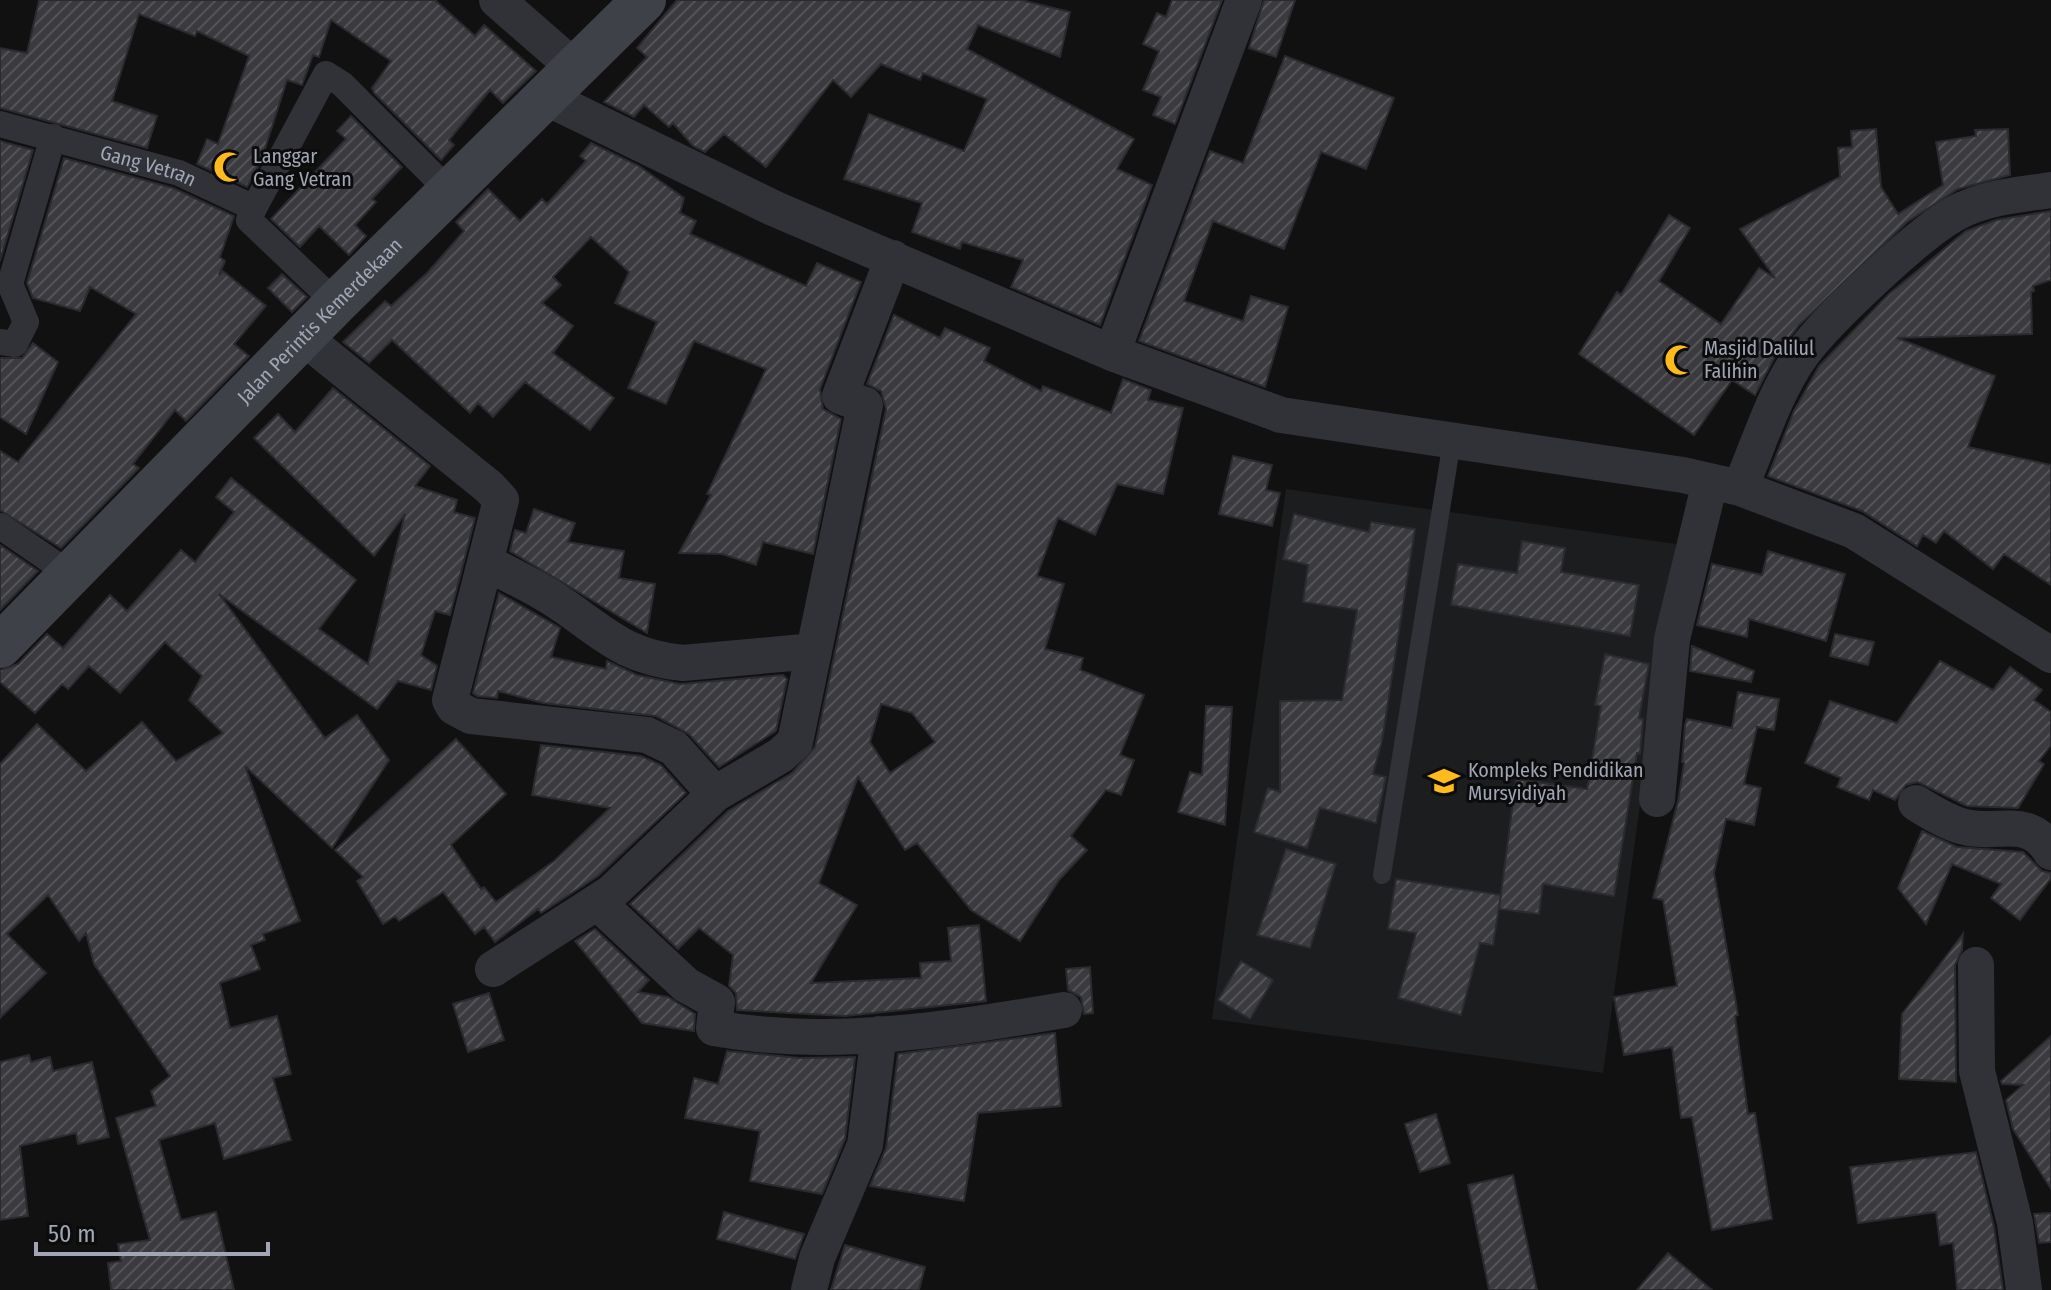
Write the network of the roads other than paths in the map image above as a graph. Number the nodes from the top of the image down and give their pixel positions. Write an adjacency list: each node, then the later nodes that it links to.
1 (497, 0): 4 (street)
2 (644, 0): 4 (main road, Jalan Perintis Kemerdekaan)
3 (1244, 0): 14 (street)
4 (560, 83): 8 (main road, Jalan Perintis Kemerdekaan); 10 (street)
5 (0, 124): 6 (street, Gang Vetran)
6 (53, 137): 9 (street, Gang Vetran); 13 (street)
7 (2051, 190): 16 (street)
8 (449, 191): 9 (street); 11 (main road, Jalan Perintis Kemerdekaan)
9 (254, 208): 11 (street)
10 (893, 258): 14 (street); 21 (street)
11 (336, 303): 12 (main road, Jalan Perintis Kemerdekaan)
12 (303, 337): 18 (street); 19 (main road, Jalan Perintis Kemerdekaan)
13 (0, 342)
14 (1112, 353): 15 (street)
15 (1452, 441): 16 (street); 27 (lane)
16 (1725, 485): 22 (street); 24 (street)
17 (0, 526): 19 (street)
18 (487, 563): 21 (street); 23 (street)
19 (70, 574): 20 (main road, Jalan Perintis Kemerdekaan)
20 (0, 646)
21 (814, 651): 23 (street)
22 (2051, 655)
23 (715, 794): 28 (street)
24 (1657, 799)
25 (1916, 803): 26 (street)
26 (2051, 852)
27 (1382, 875)
28 (597, 902): 30 (street); 32 (street)
29 (1976, 965): 34 (street)
30 (493, 969)
31 (1064, 1010): 32 (street)
32 (879, 1034): 33 (street)
33 (809, 1290)
34 (2024, 1290)

